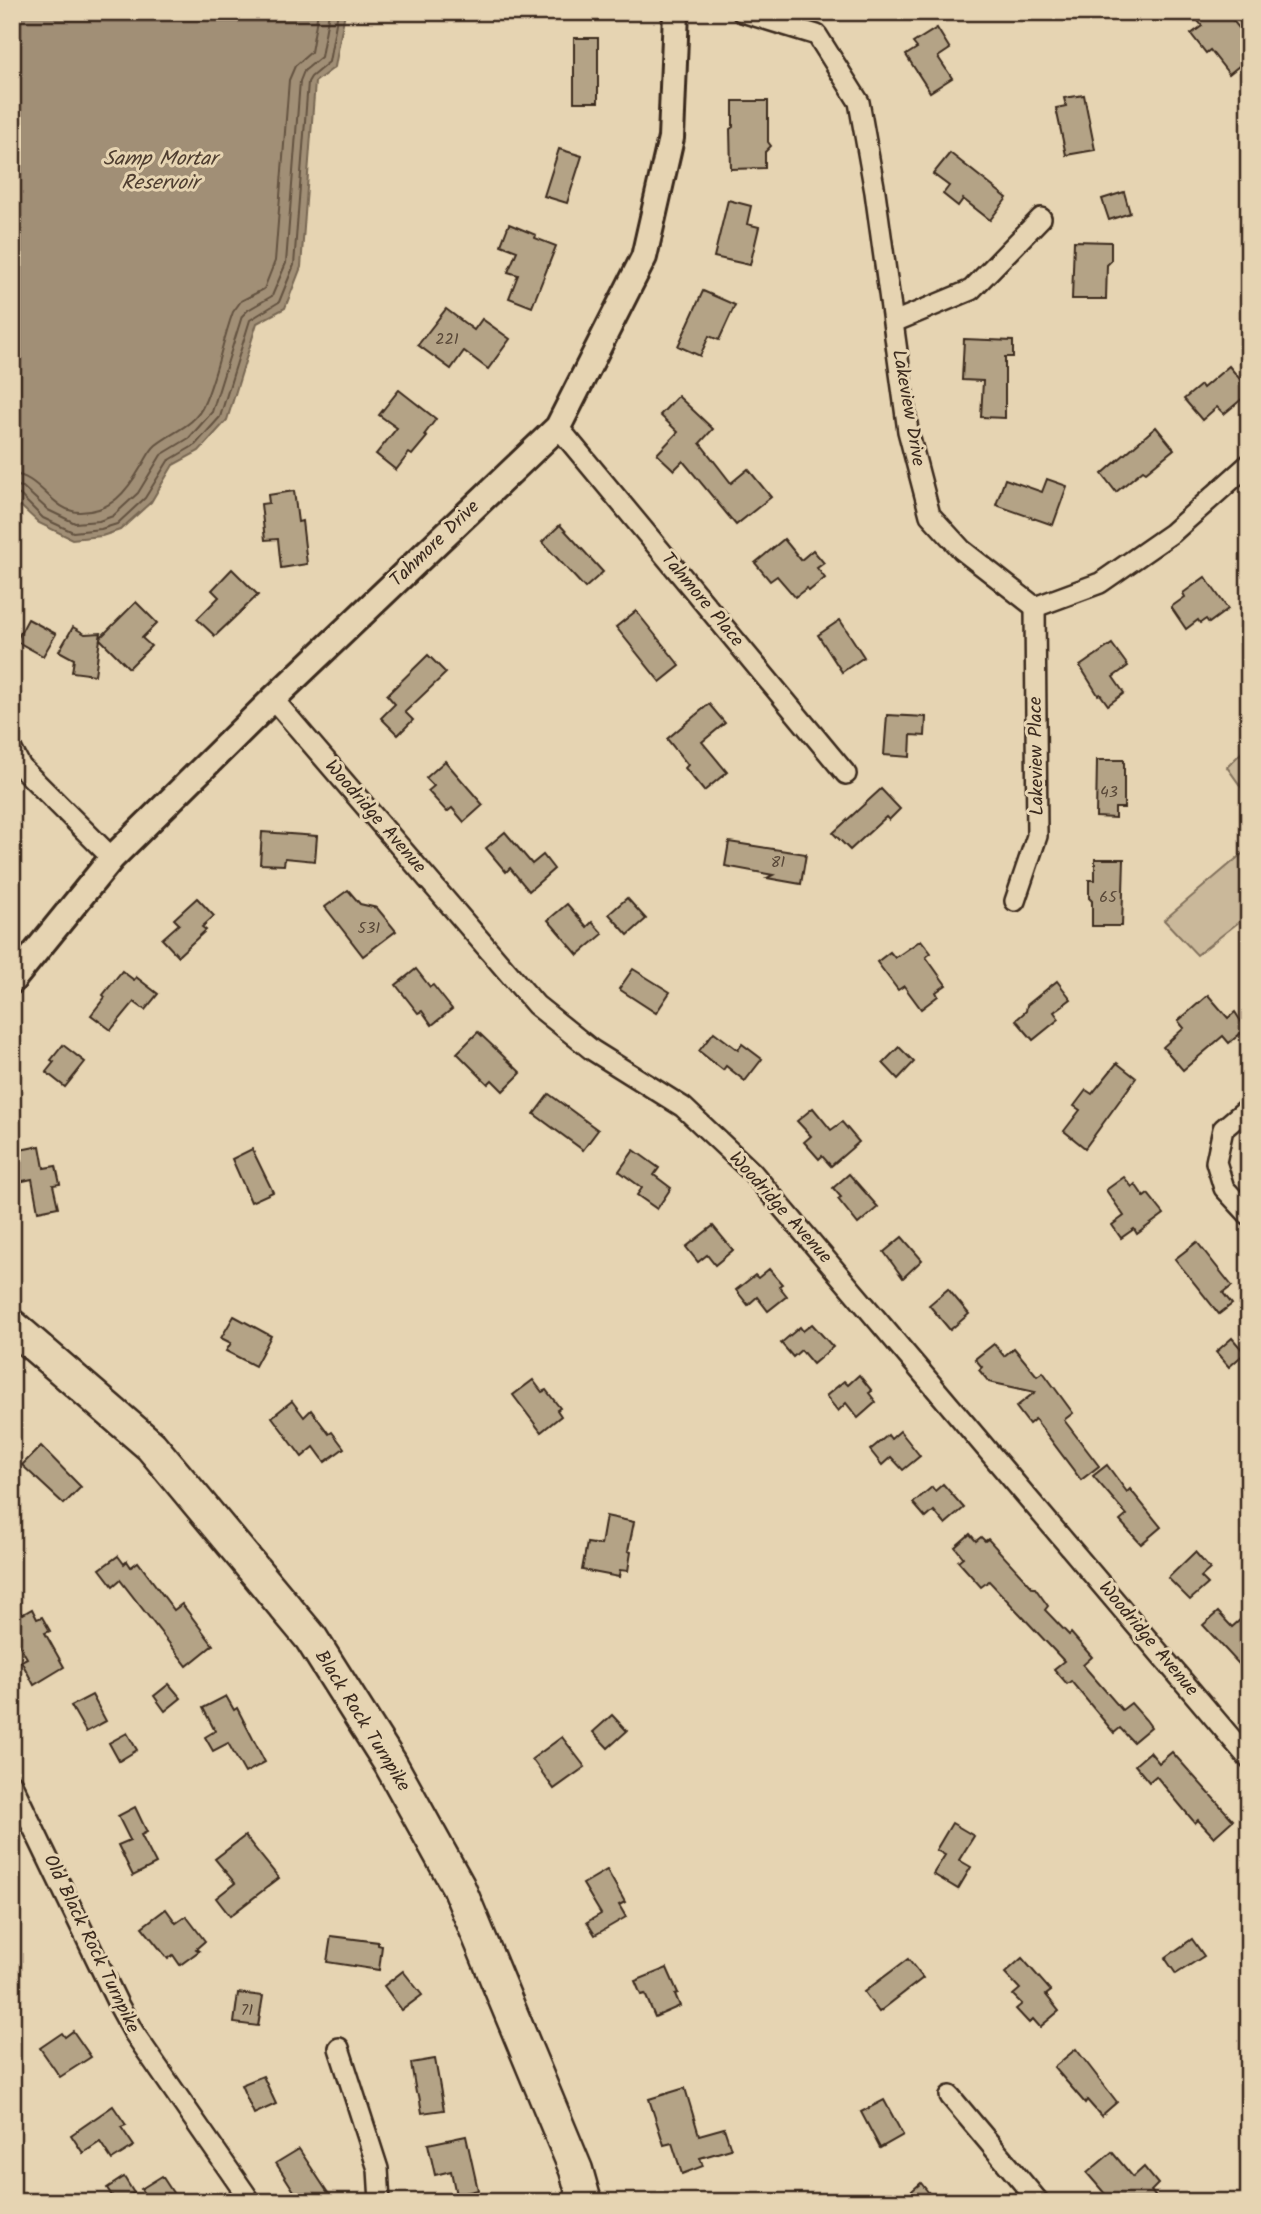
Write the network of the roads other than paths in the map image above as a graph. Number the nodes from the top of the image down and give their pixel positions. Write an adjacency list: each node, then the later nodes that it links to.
1 (676, 12): 5 (street, Tahmore Drive)
2 (742, 12): 4 (street, Lakeview Drive)
3 (1041, 218): 4 (street)
4 (894, 322): 7 (street, Lakeview Drive)
5 (558, 427): 8 (street, Tahmore Drive); 10 (street, Tahmore Place)
6 (1249, 464): 7 (street)
7 (1035, 607): 12 (street, Lakeview Place)
8 (273, 699): 11 (street, Tahmore Drive); 17 (street, Woodridge Avenue)
9 (12, 750): 11 (street)
10 (846, 774)
11 (112, 858): 13 (street, Tahmore Drive)
12 (1015, 901)
13 (12, 981)
14 (1249, 1107): 15 (street)
15 (1249, 1216)
16 (12, 1326): 24 (main road, Black Rock Turnpike)
17 (1249, 1759)
18 (12, 1784): 19 (street, Old Black Rock Turnpike)
19 (17, 1807): 22 (street, Old Black Rock Turnpike)
20 (339, 2048): 23 (street)
21 (950, 2096): 25 (street)
22 (251, 2202)
23 (380, 2202)
24 (585, 2202)
25 (1039, 2202)

